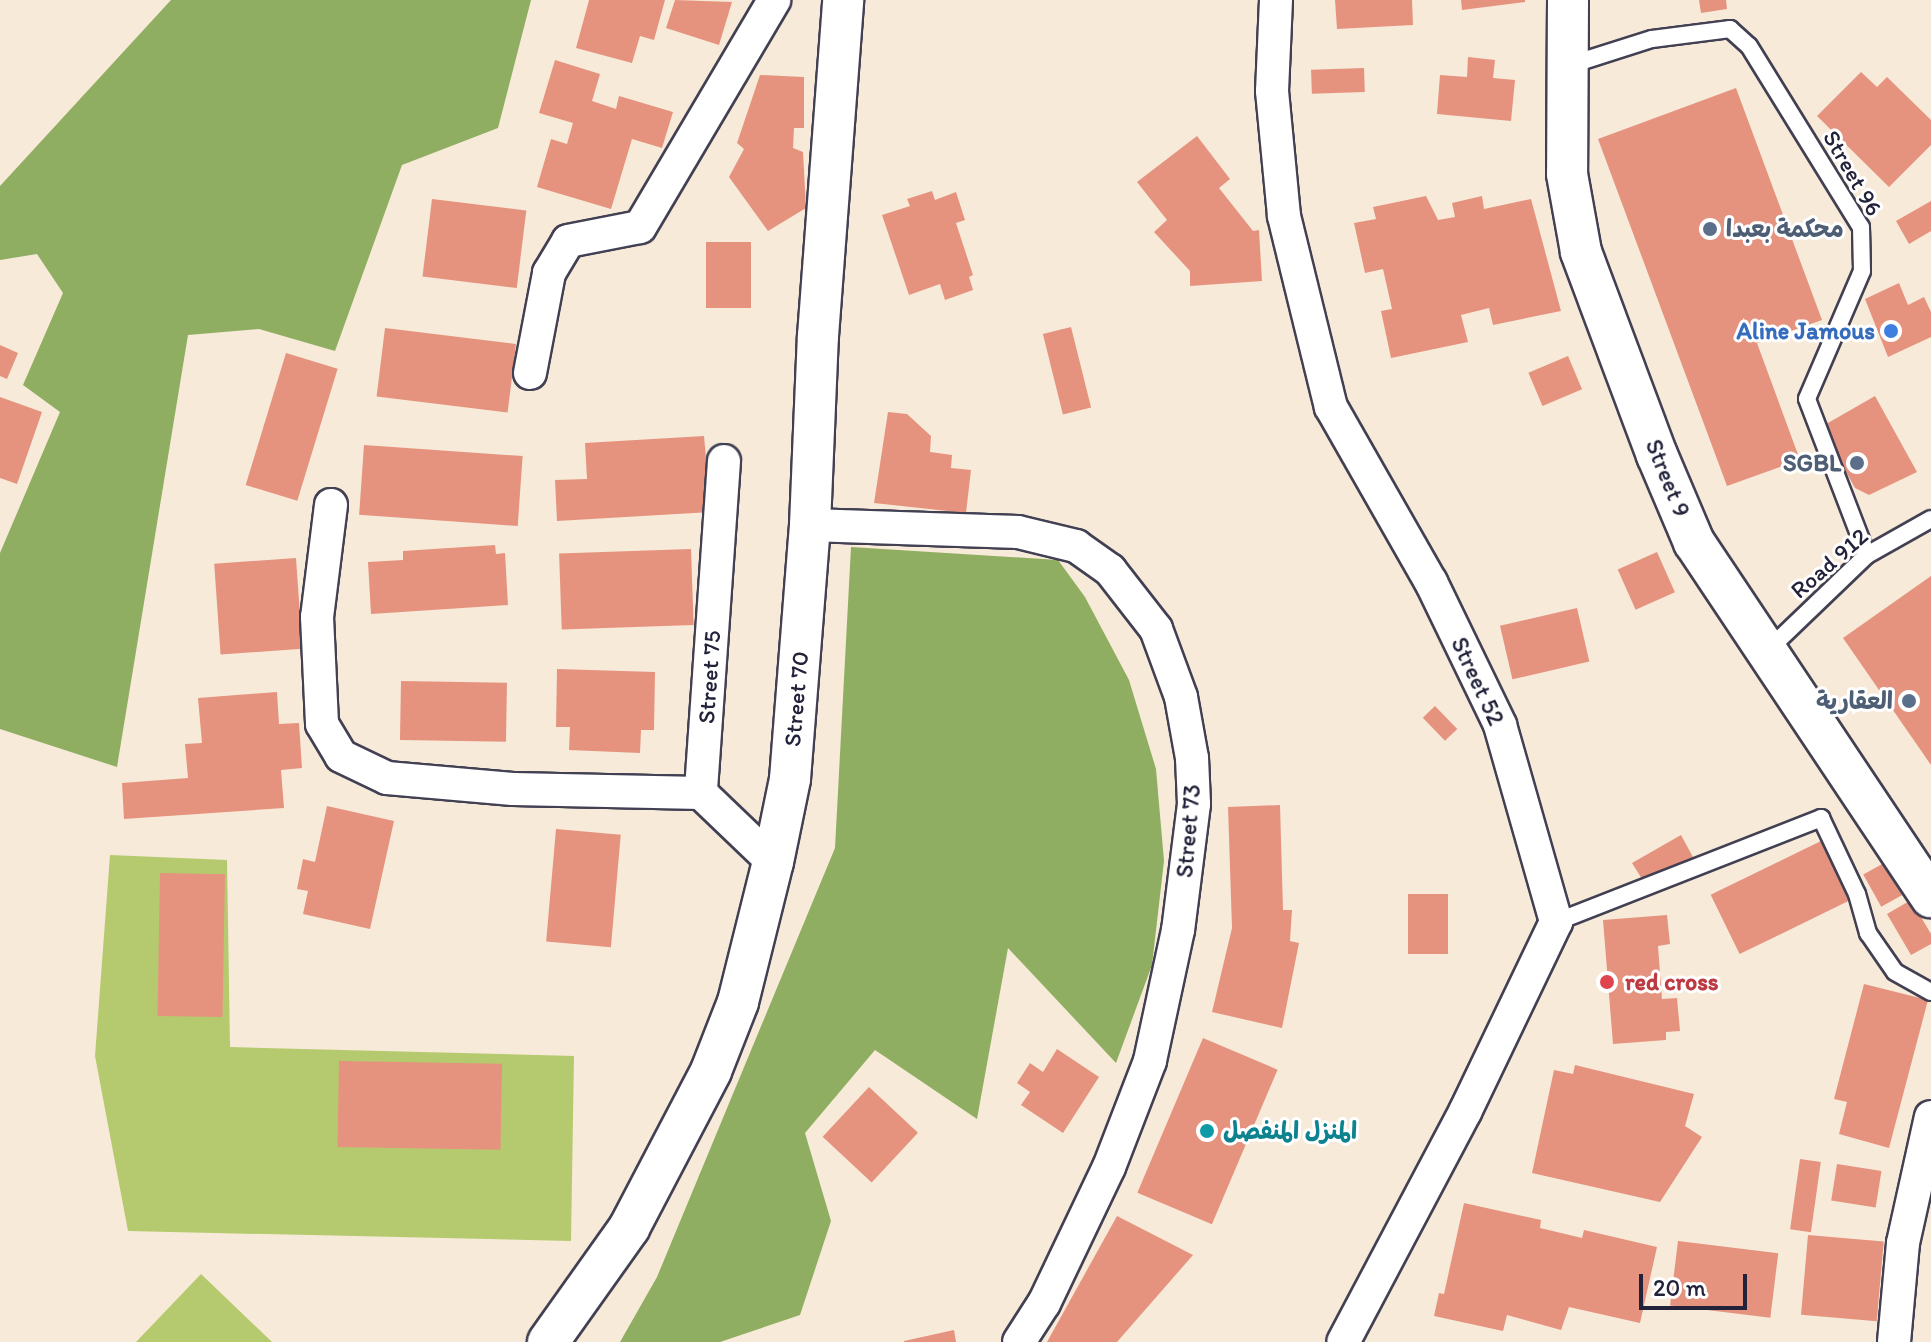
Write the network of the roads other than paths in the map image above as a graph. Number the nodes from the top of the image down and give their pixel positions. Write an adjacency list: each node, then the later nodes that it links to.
1 (774, 0): 6 (street)
2 (843, 0): 10 (street, Street 70)
3 (1276, 0): 16 (street, Street 52)
4 (1568, 0): 5 (street, Street 9)
5 (1569, 65): 11 (lane, Street 96); 12 (street, Street 9)
6 (530, 373)
7 (724, 461): 13 (street, Street 75)
8 (331, 505): 13 (street)
9 (1931, 519): 11 (lane, Road 912)
10 (810, 525): 14 (street, Street 70); 20 (street, Street 73)
11 (1867, 555): 12 (lane, Road 912)
12 (1765, 653): 15 (street, Street 9)
13 (701, 793): 14 (street)
14 (773, 862): 19 (street, Street 70)
15 (1931, 897)
16 (1556, 922): 17 (lane); 21 (street)
17 (1931, 992)
18 (1931, 1117): 22 (street)
19 (548, 1342)
20 (1019, 1342)
21 (1343, 1342)
22 (1894, 1342)

